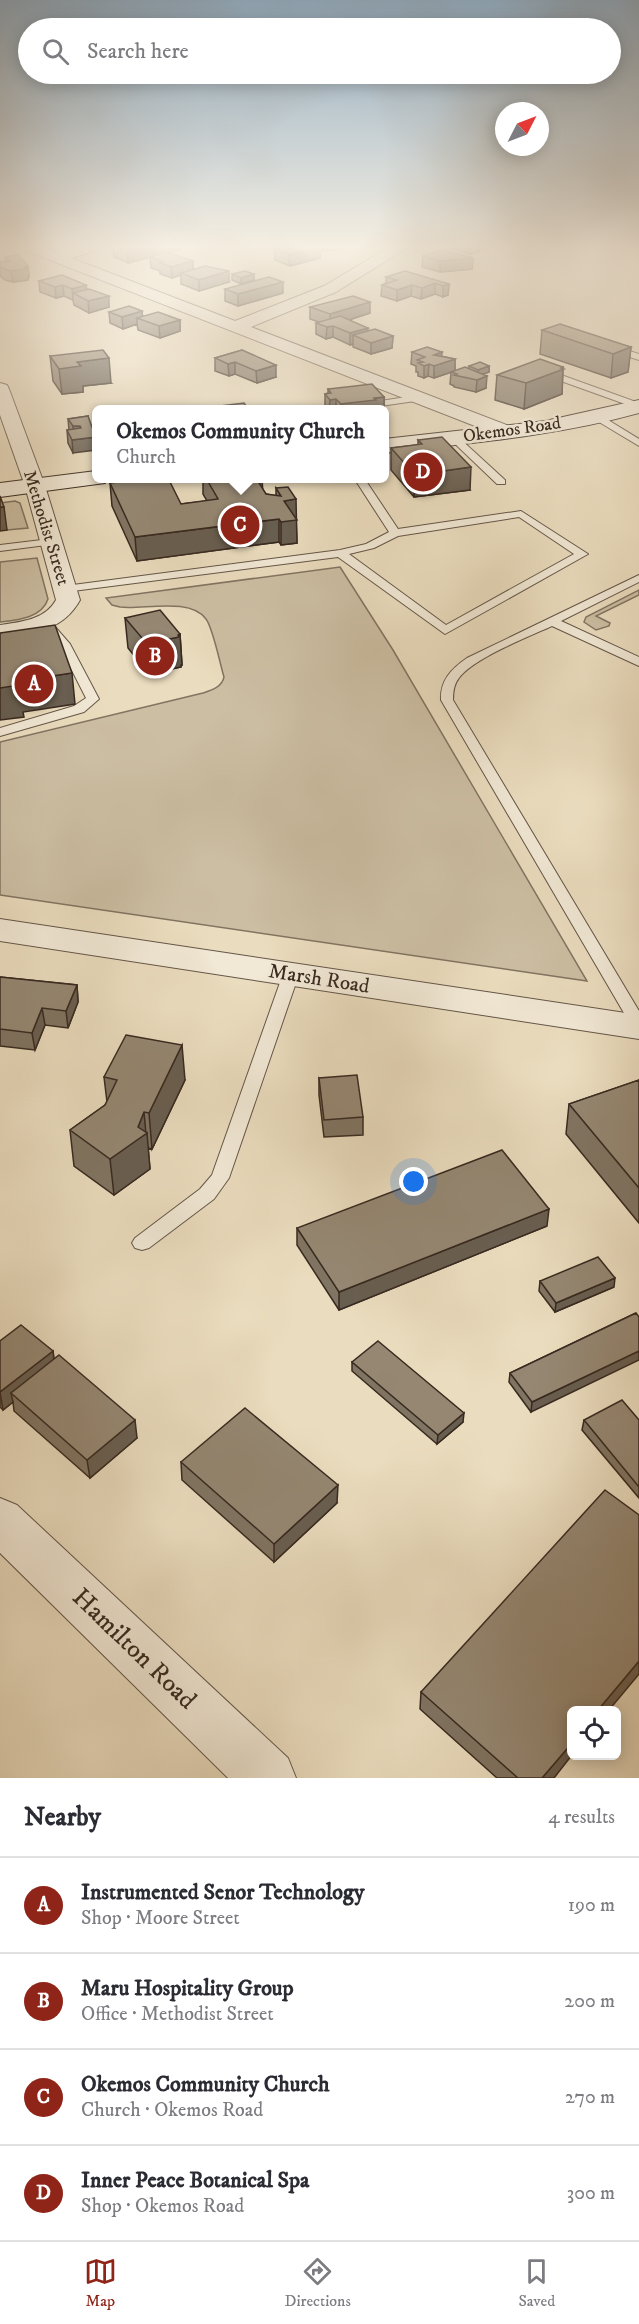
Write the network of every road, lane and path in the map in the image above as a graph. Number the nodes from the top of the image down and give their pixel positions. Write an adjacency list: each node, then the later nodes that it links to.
1 (238, 328): 6 (street)
2 (600, 344): 3 (lane)
3 (639, 357)
4 (564, 379): 8 (lane)
5 (0, 389): 17 (street, Methodist Street)
6 (419, 398): 7 (lane); 10 (street)
7 (365, 405)
8 (639, 406): 9 (street, Okemos Road)
9 (597, 417): 10 (street, Okemos Road); 12 (lane)
10 (506, 431): 11 (street, Okemos Road)
11 (454, 438): 13 (street, Okemos Road); 15 (lane)
12 (639, 443)
13 (389, 445)
14 (92, 479): 17 (street)
15 (501, 482)
16 (362, 483): 19 (lane)
17 (35, 486): 18 (street); 20 (street, Methodist Street)
18 (0, 490)
19 (395, 532): 22 (lane); 22 (lane)
20 (50, 542): 21 (lane); 24 (street, Methodist Street)
21 (0, 548)
22 (340, 553): 24 (lane)
23 (639, 578): 25 (lane)
24 (64, 589): 26 (street, Methodist Street)
25 (552, 621): 28 (lane); 32 (lane)
26 (43, 622): 27 (street); 29 (lane)
27 (0, 632)
28 (639, 662)
29 (0, 732)
30 (0, 930): 31 (street, Marsh Road)
31 (291, 974): 32 (street, Marsh Road); 33 (lane)
32 (639, 1026)
33 (142, 1243)
34 (0, 1521): 35 (street, Hamilton Road)
35 (268, 1778)

